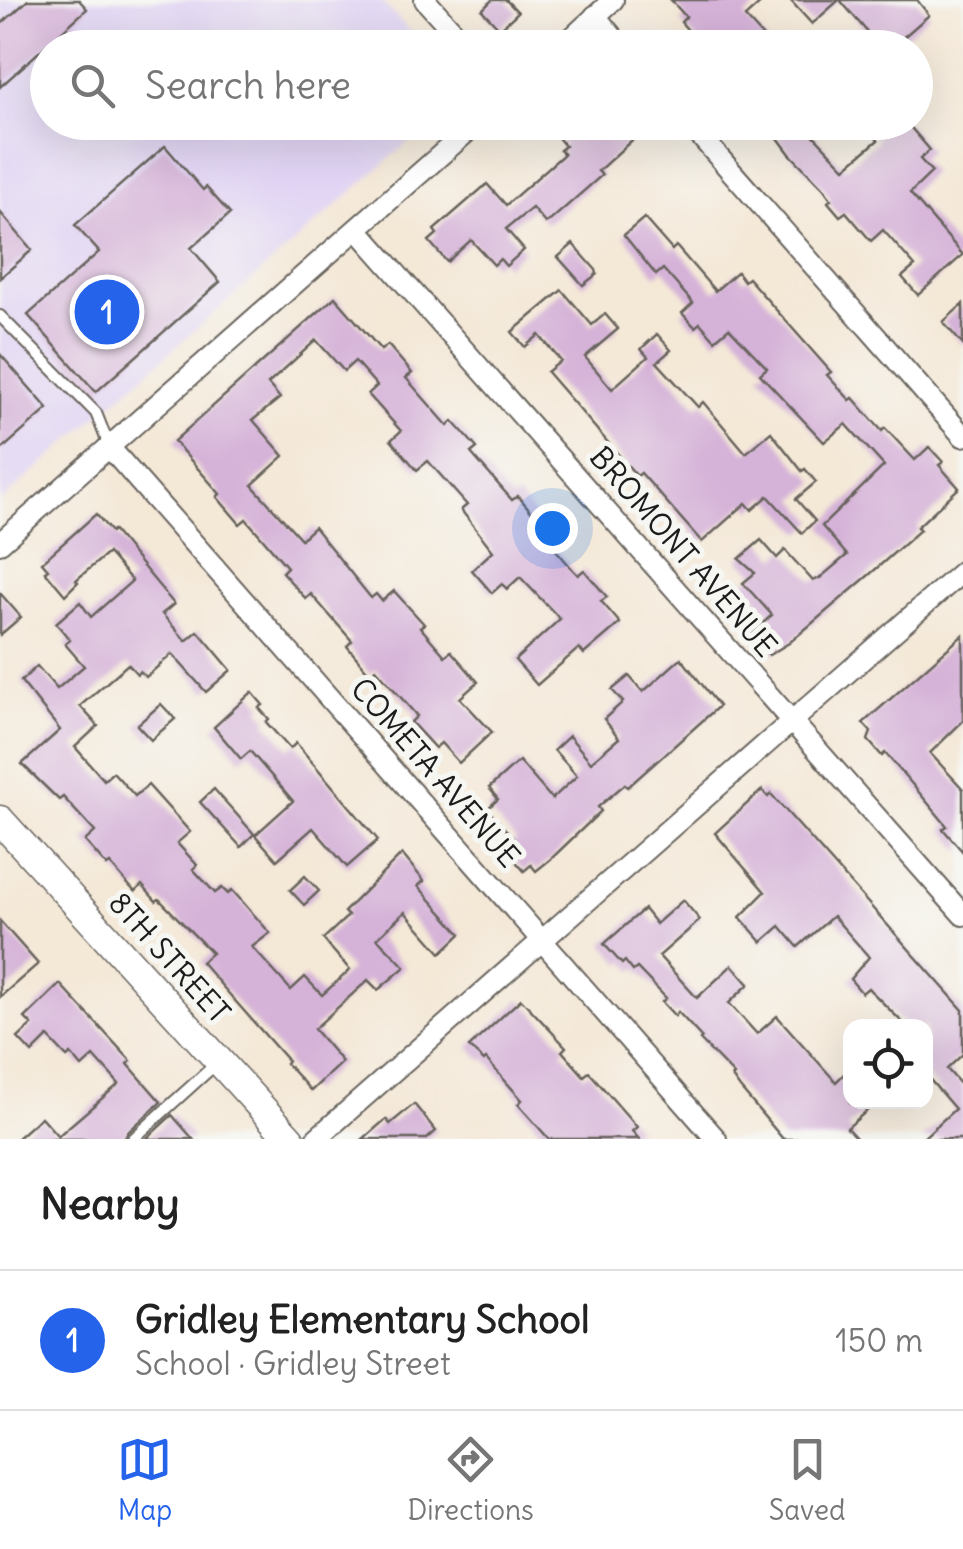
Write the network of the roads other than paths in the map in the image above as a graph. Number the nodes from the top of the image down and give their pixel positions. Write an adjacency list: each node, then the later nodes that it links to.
1 (425, 0): 4 (street)
2 (612, 0): 3 (street)
3 (594, 16): 5 (street); 6 (street)
4 (452, 30)
5 (580, 30)
6 (606, 30)
7 (458, 140): 9 (street)
8 (704, 140): 11 (street)
9 (357, 229): 12 (street); 15 (street, BROMONT AVENUE)
10 (0, 316): 12 (lane)
11 (963, 436)
12 (109, 447): 13 (street); 18 (street, COMETA AVENUE)
13 (0, 543)
14 (963, 570): 15 (street)
15 (792, 721): 17 (street, BROMONT AVENUE); 18 (street)
16 (0, 820): 19 (street, 8TH STREET)
17 (963, 915)
18 (542, 940): 22 (street); 23 (street, COMETA AVENUE)
19 (219, 1061): 20 (lane); 21 (street, 8TH STREET)
20 (133, 1139)
21 (290, 1139)
22 (316, 1139)
23 (716, 1139)

